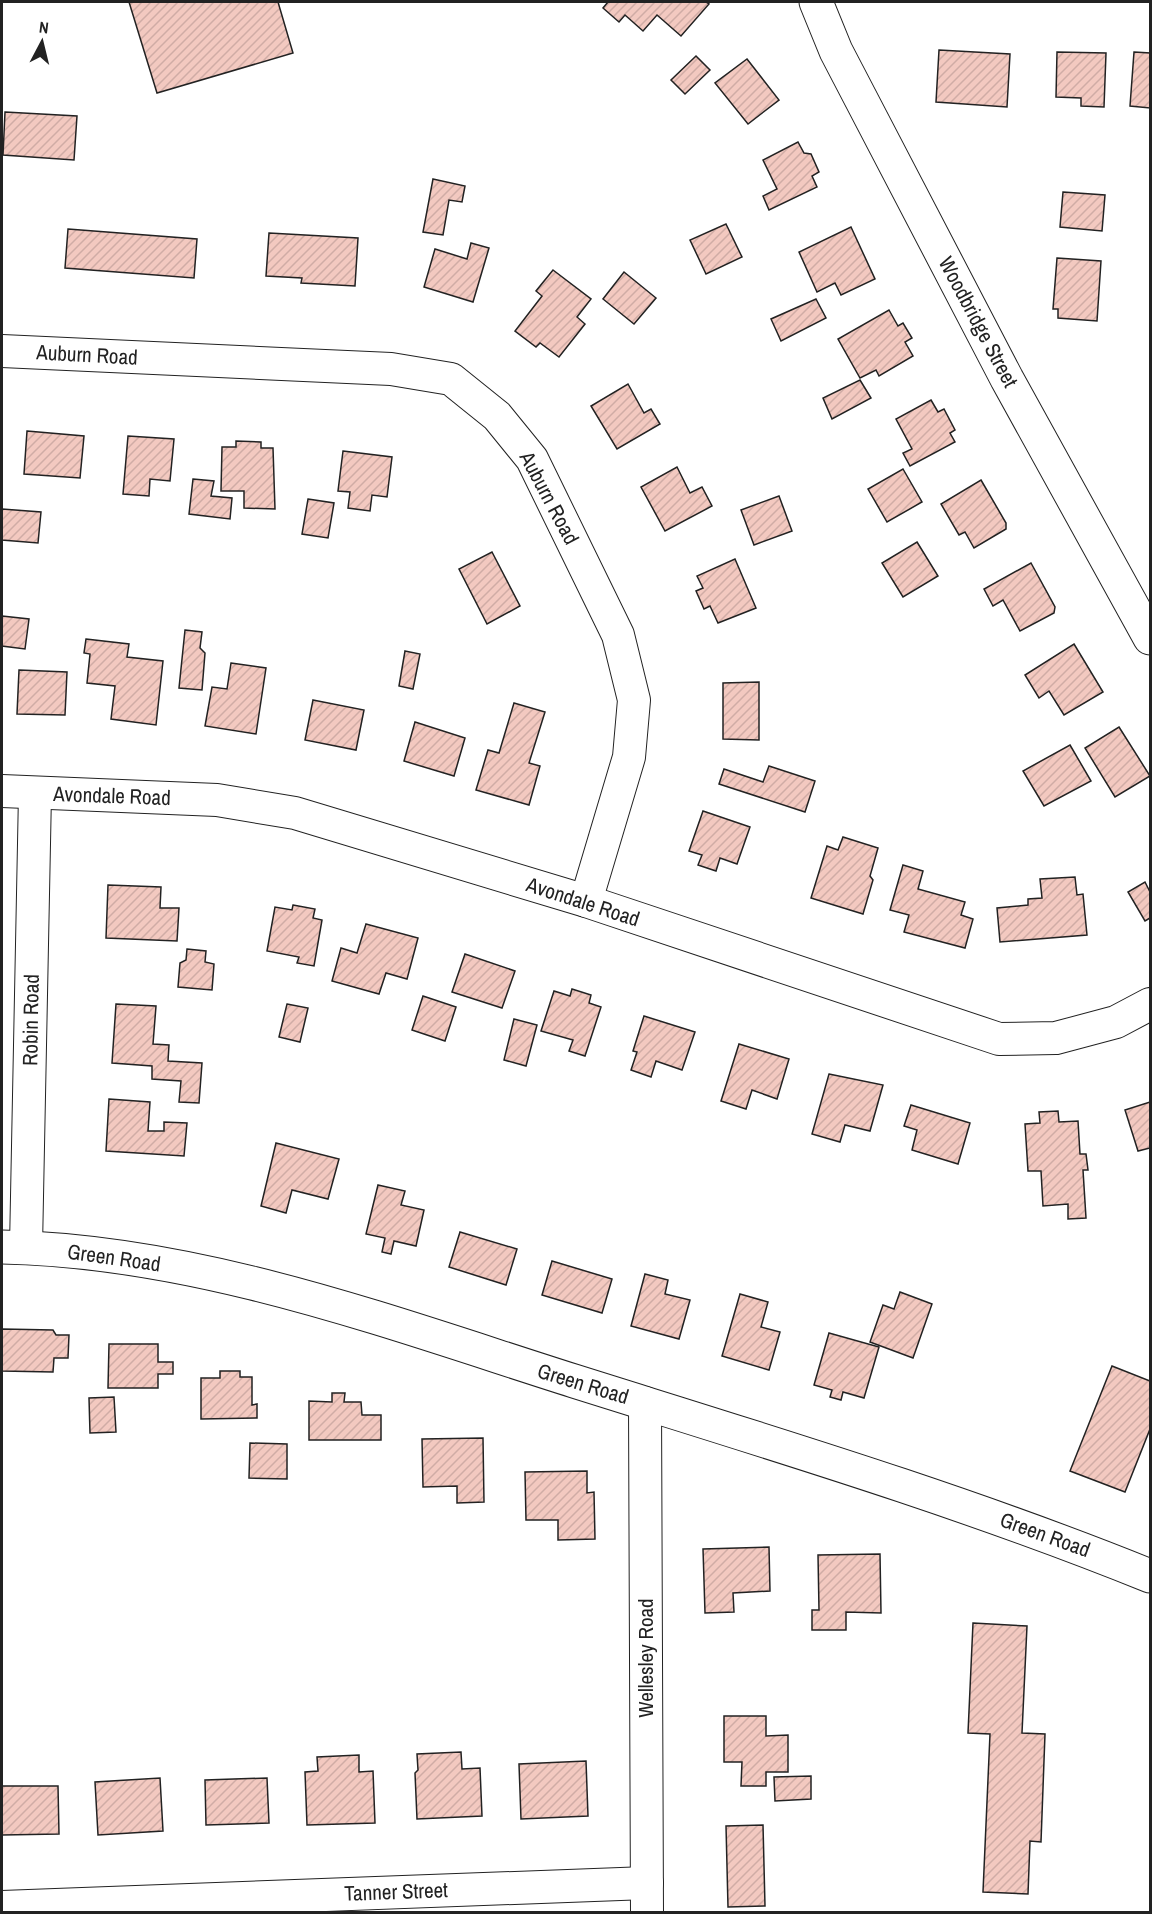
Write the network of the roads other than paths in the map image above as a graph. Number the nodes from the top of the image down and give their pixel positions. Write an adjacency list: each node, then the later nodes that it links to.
1 (816, 2): 3 (street, Woodbridge Street)
2 (2, 351): 6 (street, Auburn Road)
3 (1150, 638)
4 (2, 791): 5 (street, Avondale Road)
5 (35, 793): 6 (street, Avondale Road); 8 (street, Robin Road)
6 (586, 901): 7 (street, Avondale Road)
7 (1150, 1004)
8 (14, 1247): 9 (street, Green Road)
9 (645, 1403): 10 (street, Green Road); 11 (street, Wellesley Road)
10 (1150, 1576)
11 (647, 1898): 12 (street, Tanner Street)
12 (2, 1907)

